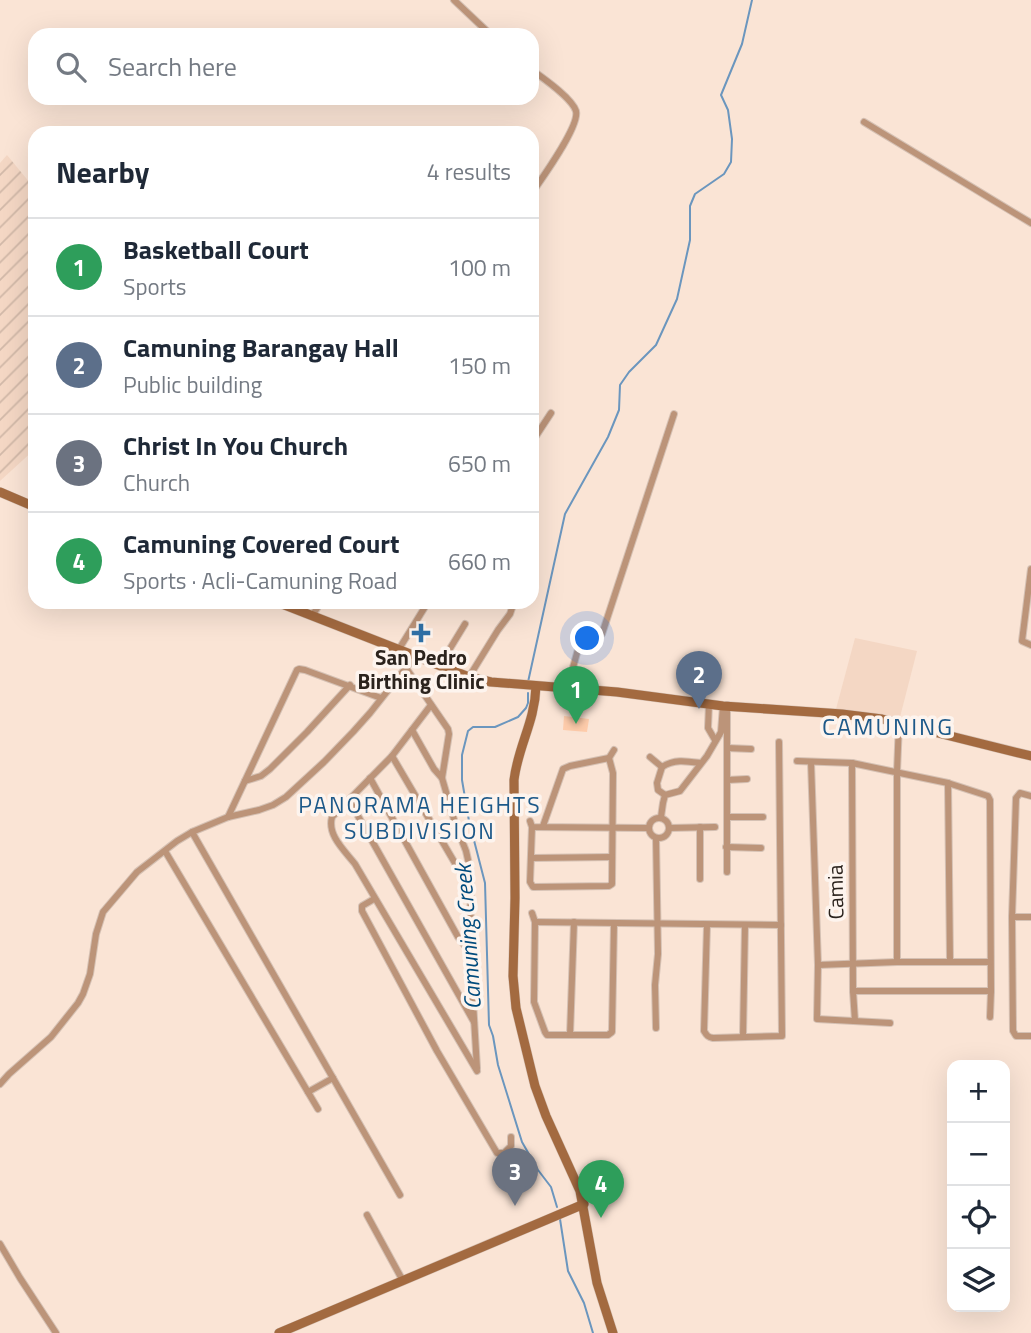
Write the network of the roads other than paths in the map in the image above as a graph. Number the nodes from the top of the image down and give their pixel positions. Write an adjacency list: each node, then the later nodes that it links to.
1 (454, 0): 2 (street)
2 (484, 28)
3 (539, 76): 5 (street)
4 (864, 122): 6 (street)
5 (539, 182)
6 (1031, 223)
7 (551, 413): 9 (street)
8 (674, 414): 27 (street)
9 (539, 431)
10 (0, 492): 11 (street)
11 (28, 504)
12 (1031, 569): 19 (street)
13 (294, 609): 17 (street)
14 (316, 609): 17 (street)
15 (424, 609): 20 (street)
16 (512, 609): 24 (street)
17 (312, 616): 20 (street)
18 (465, 624): 22 (street)
19 (1031, 645)
20 (399, 649): 21 (street)
21 (416, 655): 22 (street); 23 (street)
22 (440, 665): 24 (street)
23 (406, 668): 28 (street); 30 (street)
24 (469, 677): 26 (street)
25 (350, 685): 28 (street); 53 (street); 53 (street)
26 (536, 686): 27 (street); 111 (street)
27 (568, 689): 29 (street)
28 (381, 698): 58 (street)
29 (709, 704): 31 (street); 34 (street)
30 (431, 705): 33 (street); 50 (street)
31 (725, 705): 32 (street); 34 (street); 36 (street)
32 (899, 723): 40 (street); 48 (street)
33 (412, 730): 39 (street); 50 (street)
34 (715, 740): 45 (street)
35 (779, 742): 88 (street)
36 (727, 748): 37 (street); 52 (street)
37 (751, 749)
38 (614, 750): 42 (street)
39 (392, 756): 49 (street); 77 (street)
40 (1031, 756)
41 (650, 757): 47 (street)
42 (609, 758): 62 (street); 63 (street)
43 (797, 761): 44 (street)
44 (811, 762): 46 (street); 93 (street)
45 (700, 763): 47 (street); 55 (street)
46 (852, 763): 48 (street); 94 (street, Camia)
47 (662, 766): 55 (street)
48 (897, 772): 54 (street); 90 (street)
49 (370, 778): 57 (street); 89 (street)
50 (442, 778): 77 (street)
51 (747, 779): 52 (street)
52 (727, 780): 60 (street)
53 (245, 781): 58 (street)
54 (947, 783): 91 (street); 92 (street)
55 (665, 795): 59 (street)
56 (1031, 796): 80 (street)
57 (349, 800): 78 (street); 100 (street)
58 (228, 817): 68 (street)
59 (661, 817): 66 (street); 67 (street)
60 (727, 817): 61 (street); 70 (street)
61 (763, 817)
62 (544, 827): 63 (street); 74 (street)
63 (612, 827): 66 (street); 73 (street)
64 (700, 827): 65 (street); 67 (street); 76 (street)
65 (715, 827)
66 (649, 828): 69 (street)
67 (669, 828): 69 (street)
68 (192, 832): 72 (street); 105 (street)
69 (656, 838): 85 (street)
70 (726, 847): 71 (street); 75 (street)
71 (761, 848)
72 (165, 851): 106 (street); 107 (street)
73 (612, 857): 74 (street); 74 (street)
74 (531, 858)
75 (727, 872)
76 (700, 879)
77 (471, 890): 89 (street)
78 (374, 899): 100 (street); 109 (street)
79 (533, 913): 82 (street)
80 (1012, 917): 81 (street); 103 (street)
81 (1031, 917)
82 (535, 922): 83 (street); 102 (street)
83 (574, 922): 84 (street); 102 (street)
84 (614, 923): 85 (street); 102 (street)
85 (657, 923): 86 (street); 101 (street)
86 (707, 925): 87 (street); 104 (street)
87 (745, 925): 88 (street); 104 (street)
88 (781, 925): 104 (street)
89 (470, 952): 100 (street)
90 (897, 962): 91 (street); 94 (street)
91 (950, 962): 92 (street)
92 (990, 962): 96 (street)
93 (818, 965): 94 (street); 98 (street)
94 (854, 965): 95 (street, Camia)
95 (853, 991): 96 (street); 98 (street, Camia)
96 (991, 991): 97 (street)
97 (990, 1017)
98 (855, 1021): 99 (street)
99 (890, 1023)
100 (475, 1024)
101 (656, 1028)
102 (570, 1035)
103 (1031, 1036)
104 (743, 1037)
105 (333, 1078): 107 (street); 110 (street)
106 (0, 1084)
107 (309, 1092): 108 (street)
108 (318, 1109)
109 (511, 1138)
110 (400, 1195)
111 (584, 1204): 114 (street); 117 (street)
112 (367, 1215): 114 (street)
113 (0, 1244): 115 (street)
114 (403, 1281): 116 (street)
115 (56, 1333)
116 (279, 1333)
117 (613, 1333)

